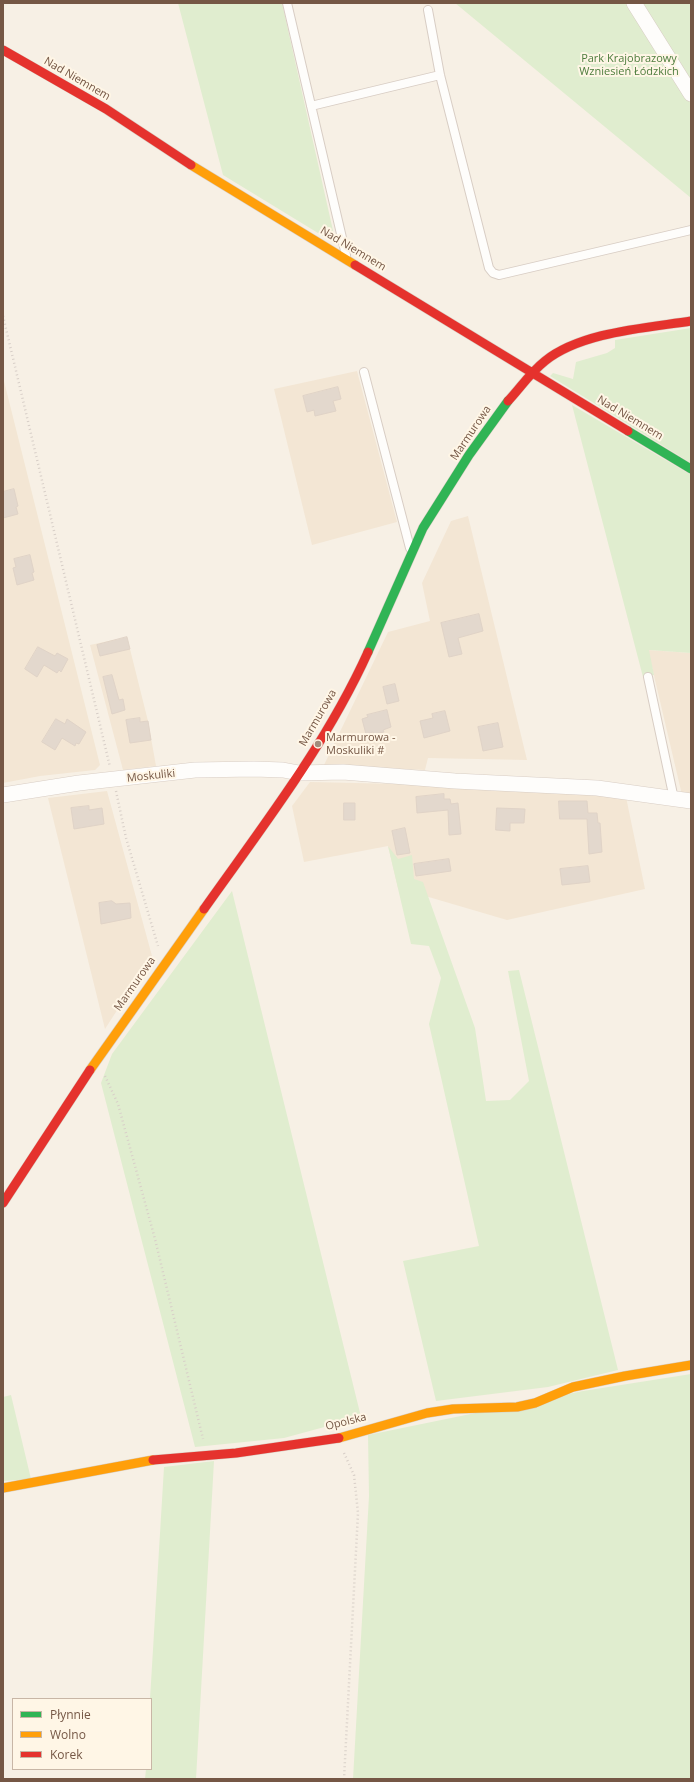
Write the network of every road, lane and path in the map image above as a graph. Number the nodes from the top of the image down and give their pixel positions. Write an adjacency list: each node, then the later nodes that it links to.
1 (287, 3): 7 (lane)
2 (634, 3): 6 (street)
3 (428, 10): 5 (lane)
4 (3, 50): 9 (street, Nad Niemnem)
5 (440, 75): 7 (lane); 8 (lane)
6 (691, 94)
7 (311, 106): 9 (lane)
8 (691, 230)
9 (347, 260): 13 (street, Nad Niemnem)
10 (3, 316): 18 (path)
11 (691, 321): 13 (street, Marmurowa)
12 (364, 372): 15 (lane)
13 (533, 372): 14 (street, Nad Niemnem); 15 (street, Marmurowa)
14 (691, 469)
15 (412, 552): 17 (street, Marmurowa)
16 (648, 677): 20 (lane)
17 (299, 773): 18 (street, Moskuliki); 20 (street, Moskuliki); 22 (street, Marmurowa)
18 (113, 780): 19 (street, Moskuliki); 22 (path)
19 (3, 794)
20 (674, 798): 21 (street, Moskuliki)
21 (691, 801)
22 (163, 965): 23 (street, Marmurowa)
23 (96, 1061): 24 (street, Marmurowa); 27 (path)
24 (3, 1203)
25 (691, 1365): 26 (street, Opolska)
26 (335, 1439): 27 (street, Opolska); 29 (path)
27 (207, 1455): 28 (street, Opolska)
28 (3, 1488)
29 (344, 1779)

